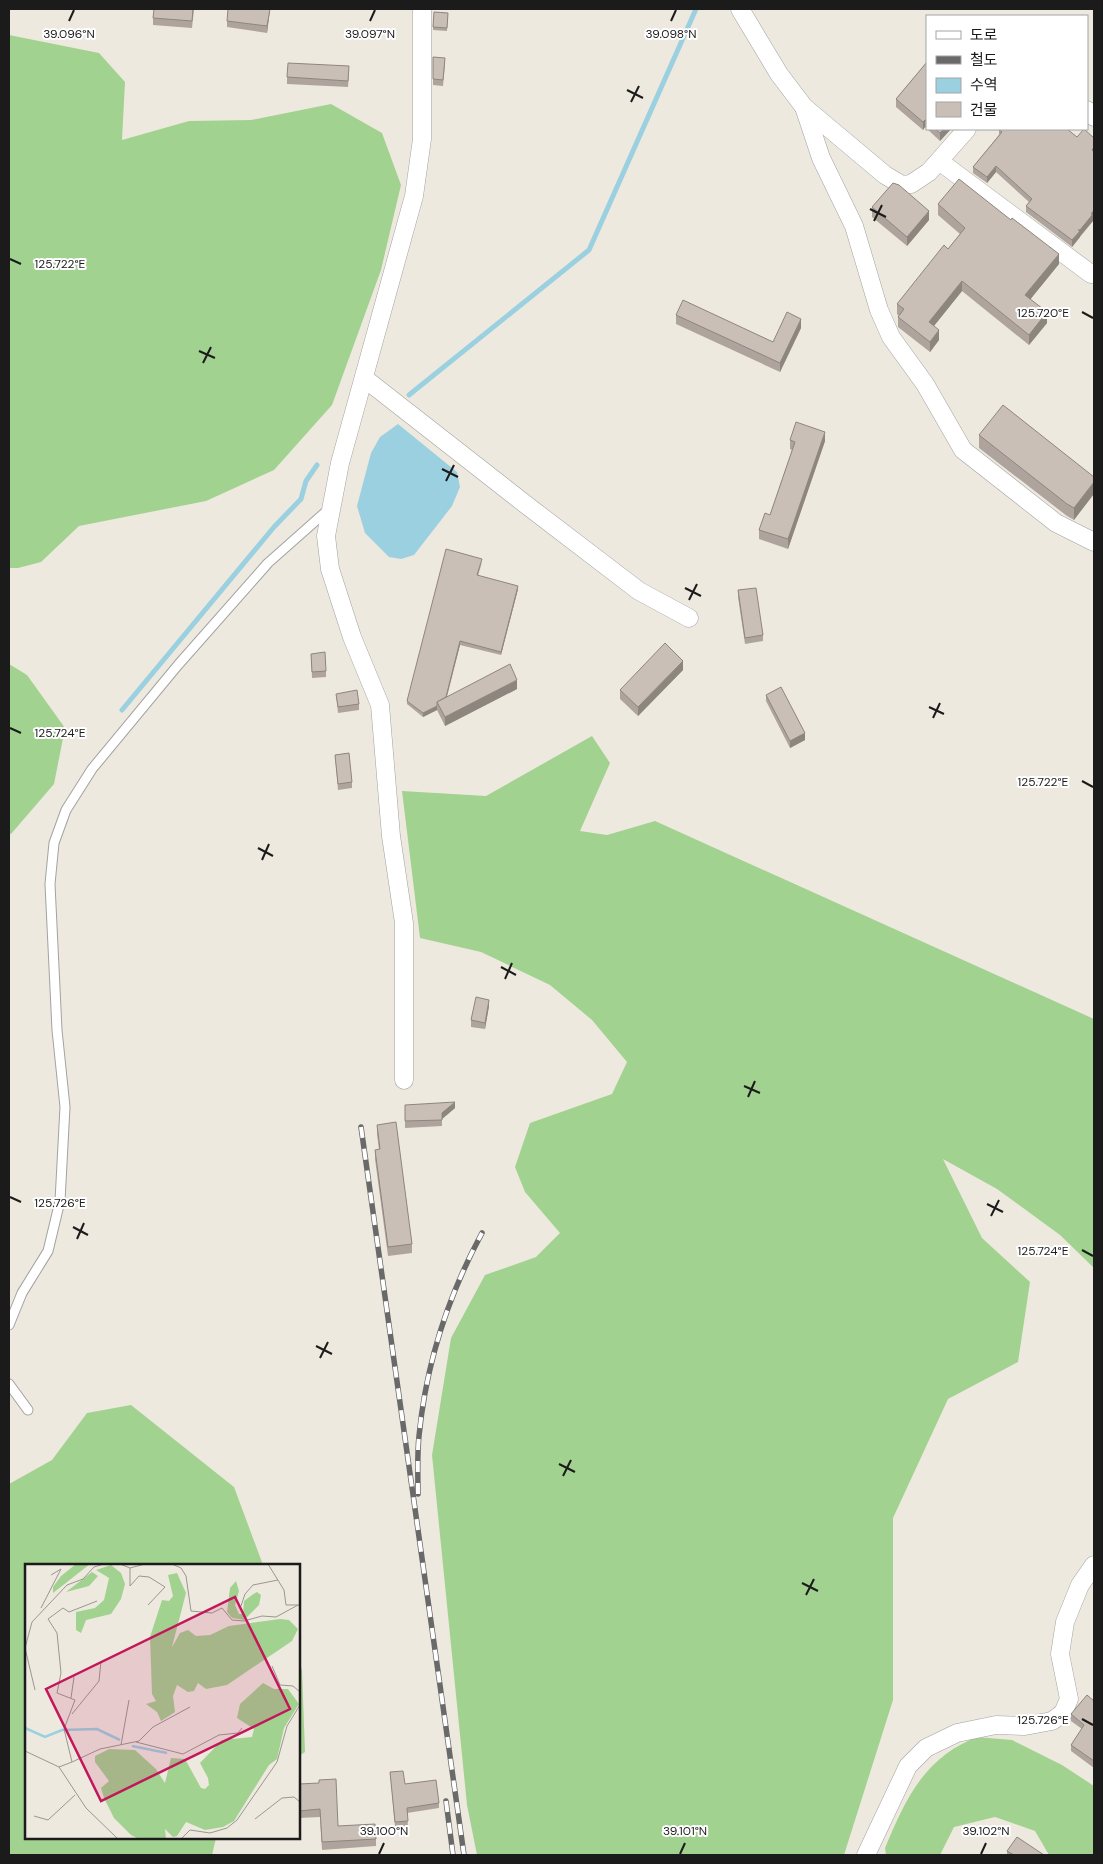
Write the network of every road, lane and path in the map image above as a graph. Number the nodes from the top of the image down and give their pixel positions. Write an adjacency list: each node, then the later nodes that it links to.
1 (422, 9): 7 (street)
2 (740, 9): 3 (street)
3 (804, 107): 5 (street); 9 (street)
4 (966, 130): 5 (street)
5 (939, 161): 6 (street)
6 (1091, 274)
7 (364, 378): 8 (street); 10 (street)
8 (331, 507): 11 (street); 12 (lane)
9 (1094, 542)
10 (689, 618)
11 (404, 1080)
12 (9, 1325)
13 (9, 1384): 14 (lane)
14 (28, 1410)
15 (1094, 1565): 16 (street)
16 (866, 1855)

